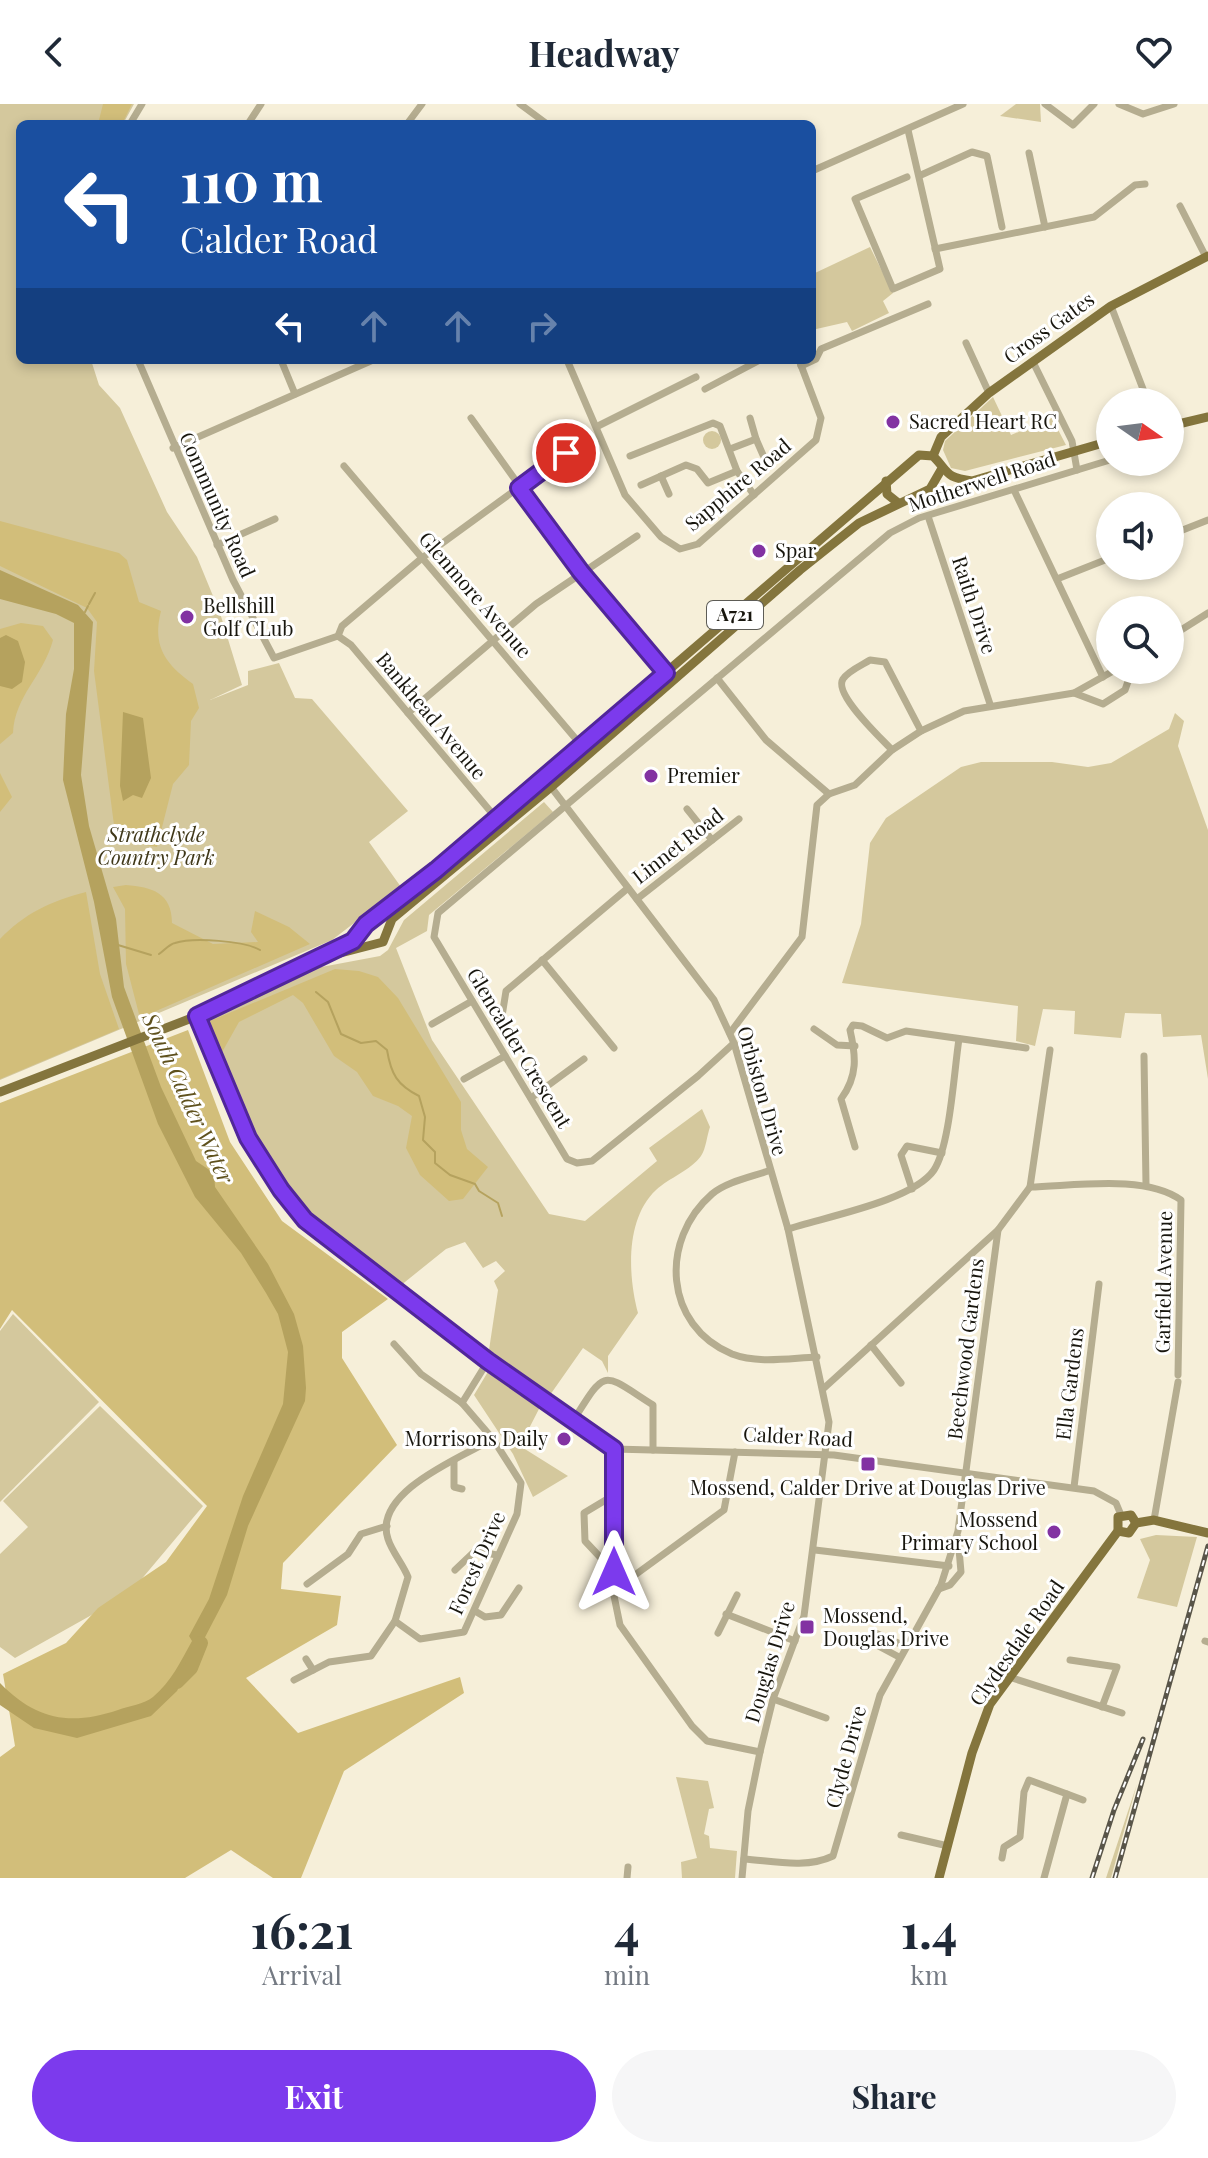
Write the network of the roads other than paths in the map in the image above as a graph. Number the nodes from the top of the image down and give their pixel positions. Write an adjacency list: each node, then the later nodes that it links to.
1 (520, 104): 7 (street)
2 (963, 104): 8 (street)
3 (1045, 104): 4 (street)
4 (1094, 104)
5 (1119, 104): 6 (street)
6 (1174, 104)
7 (541, 120)
8 (908, 130): 10 (street); 11 (street)
9 (1029, 153): 16 (street)
10 (816, 169)
11 (921, 175): 15 (street); 17 (street)
12 (907, 177): 17 (street)
13 (1145, 184): 16 (street)
14 (1180, 206): 18 (street)
15 (1002, 227)
16 (1045, 227): 17 (street)
17 (935, 249)
18 (1207, 257): 20 (main road, Cross Gates)
19 (928, 304): 22 (street, Sapphire Road)
20 (1111, 306): 23 (main road, Cross Gates); 31 (street)
21 (966, 343): 33 (street)
22 (816, 359)
23 (1033, 362): 33 (main road, Cross Gates); 44 (street)
24 (140, 364): 42 (street, Community Road)
25 (283, 364): 34 (street)
26 (364, 364): 34 (street)
27 (569, 364): 39 (street, Sapphire Road)
28 (752, 364): 32 (street)
29 (800, 364): 60 (street, Sapphire Road)
30 (696, 377): 39 (street)
31 (1143, 388)
32 (705, 389)
33 (989, 393): 48 (main road, Cross Gates)
34 (295, 394): 42 (street)
35 (1208, 417): 38 (main road)
36 (471, 418): 57 (street)
37 (750, 418): 40 (street)
38 (1184, 423)
39 (598, 426): 60 (street, Sapphire Road)
40 (756, 439): 43 (street); 46 (street)
41 (1096, 445): 44 (main road, Motherwell Road)
42 (173, 448): 67 (street, Community Road)
43 (730, 449): 47 (street); 53 (street)
44 (1073, 451): 51 (main road, Motherwell Road); 52 (street, Motherwell Road)
45 (566, 453): 57 (street)
46 (763, 455)
47 (630, 456)
48 (933, 456): 51 (main road, Motherwell Road); 55 (main road, Motherwell Road / A721)
49 (1096, 464): 52 (street, Motherwell Road)
50 (344, 466): 68 (street, Glenmore Avenue)
51 (941, 470): 61 (main road, Motherwell Road / A721)
52 (1077, 470): 58 (street, Motherwell Road)
53 (737, 471): 54 (street); 60 (street)
54 (661, 476): 56 (street); 59 (street)
55 (886, 481): 61 (main road, Motherwell Road); 77 (main road, Motherwell Road / A721)
56 (641, 485)
57 (519, 488): 68 (street); 70 (street)
58 (1014, 490): 62 (street, Motherwell Road); 71 (street)
59 (669, 494)
60 (754, 495)
61 (897, 502): 87 (main road, Motherwell Road / A721)
62 (928, 516): 78 (street, Motherwell Road); 82 (street, Raith Drive)
63 (275, 519): 67 (street)
64 (1208, 520): 65 (street)
65 (1184, 529)
66 (637, 536): 70 (street)
67 (217, 545): 74 (street, Community Road)
68 (422, 558): 74 (street); 75 (street, Glenmore Avenue)
69 (1096, 564): 71 (street)
70 (581, 572): 75 (street); 77 (street)
71 (1057, 579): 76 (street)
72 (1208, 613): 73 (street)
73 (1184, 628)
74 (338, 636): 83 (street, Bankhead Avenue)
75 (492, 639): 83 (street); 85 (street, Glenmore Avenue)
76 (1096, 662)
77 (666, 673): 85 (main road, Motherwell Road / A721)
78 (717, 678): 88 (street); 89 (street, Motherwell Road)
79 (1096, 681): 81 (street)
80 (1127, 684): 81 (street)
81 (1074, 693): 82 (street)
82 (990, 704): 84 (street)
83 (408, 713): 91 (street, Bankhead Avenue)
84 (921, 731): 86 (street); 86 (street)
85 (581, 745): 91 (main road, Motherwell Road / A721)
86 (892, 750): 88 (street)
87 (551, 787): 89 (street, Orbiston Drive); 98 (main road, Motherwell Road / A721)
88 (829, 794): 107 (street)
89 (565, 805): 94 (street, Orbiston Drive); 102 (street, Glencalder Crescent)
90 (687, 809): 93 (street)
91 (496, 818): 96 (main road, Motherwell Road / A721)
92 (739, 819): 93 (street, Linnet Road)
93 (712, 840): 95 (street, Linnet Road)
94 (628, 888): 95 (street, Orbiston Drive); 101 (street)
95 (637, 899): 107 (street, Orbiston Drive)
96 (373, 921): 97 (main road, A721); 98 (main road)
97 (359, 933): 99 (main road); 100 (main road, A721)
98 (386, 933): 99 (main road, A721)
99 (371, 947): 100 (main road, A721)
100 (314, 959): 103 (main road, A721)
101 (542, 960): 104 (street); 111 (street)
102 (472, 1001): 105 (street); 114 (street, Glencalder Crescent)
103 (197, 1016): 118 (main road, A721); 132 (street)
104 (502, 1016)
105 (432, 1024)
106 (814, 1029): 110 (street)
107 (730, 1033): 109 (street, Orbiston Drive)
108 (959, 1039): 110 (street); 112 (street); 121 (street)
109 (734, 1043): 119 (street, Glencalder Crescent); 122 (street, Orbiston Drive)
110 (855, 1046): 120 (street)
111 (614, 1048)
112 (1026, 1048)
113 (1050, 1050): 124 (street)
114 (505, 1056): 117 (street); 119 (street, Glencalder Crescent)
115 (1144, 1056): 123 (street)
116 (584, 1059): 119 (street)
117 (464, 1079)
118 (0, 1092)
119 (531, 1098)
120 (855, 1147)
121 (942, 1153): 125 (street); 125 (street)
122 (768, 1171): 126 (street, Orbiston Drive); 131 (street)
123 (1146, 1185): 124 (street, Garfield Avenue); 148 (street, Garfield Avenue)
124 (1030, 1187): 127 (street, Beechwood Gardens)
125 (912, 1189): 126 (street)
126 (788, 1229): 131 (street, Orbiston Drive)
127 (998, 1230): 130 (street, Beechwood Gardens); 143 (street, Beechwood Gardens)
128 (1099, 1284): 144 (street, Ella Gardens)
129 (394, 1344): 135 (street, Forest Drive)
130 (871, 1345): 133 (street); 134 (street, Beechwood Gardens)
131 (817, 1357): 134 (street, Orbiston Drive)
132 (488, 1361): 135 (street); 136 (street)
133 (901, 1383)
134 (823, 1389): 141 (street, Orbiston Drive)
135 (462, 1403): 137 (street, Forest Drive)
136 (573, 1421): 138 (street); 139 (street)
137 (493, 1439): 142 (street); 155 (street, Forest Drive)
138 (614, 1449): 139 (street, Calder Road); 146 (street)
139 (653, 1450): 140 (street, Calder Road)
140 (735, 1452): 141 (street, Calder Road); 162 (street)
141 (828, 1454): 143 (street, Calder Road); 154 (street, Douglas Drive)
142 (454, 1461): 145 (street); 150 (street)
143 (966, 1472): 144 (street, Calder Road); 151 (street, Clyde Drive)
144 (1074, 1487): 147 (street, Calder Road)
145 (456, 1490)
146 (614, 1495): 158 (street); 158 (street)
147 (1121, 1515): 149 (main road); 152 (main road, Clydesdale Road)
148 (1154, 1520): 149 (main road); 153 (main road)
149 (1136, 1523): 152 (main road)
150 (387, 1526): 159 (street); 166 (street)
151 (958, 1531): 156 (street, Clyde Drive); 161 (street, Clyde Drive)
152 (1118, 1531): 174 (main road, Clydesdale Road)
153 (1208, 1533)
154 (815, 1550): 156 (street); 168 (street, Douglas Drive)
155 (497, 1555): 157 (street); 164 (street, Forest Drive)
156 (949, 1566): 161 (street, Clyde Drive)
157 (455, 1570)
158 (614, 1572): 162 (street)
159 (307, 1584)
160 (519, 1588): 164 (street)
161 (939, 1589): 169 (street, Clyde Drive)
162 (613, 1591): 180 (street)
163 (737, 1595): 165 (street)
164 (475, 1611): 166 (street, Forest Drive)
165 (726, 1614): 167 (street); 168 (street)
166 (395, 1621): 173 (street)
167 (718, 1633)
168 (795, 1641): 176 (street, Douglas Drive)
169 (905, 1646): 170 (street, Clyde Drive); 170 (street)
170 (899, 1657): 188 (street, Clyde Drive)
171 (306, 1659): 173 (street)
172 (1070, 1660): 177 (street)
173 (313, 1670): 175 (street)
174 (1012, 1678): 177 (street); 186 (main road, Clydesdale Road)
175 (294, 1680)
176 (773, 1699): 179 (street); 180 (street, Douglas Drive)
177 (1102, 1707): 178 (street)
178 (1122, 1713)
179 (826, 1718)
180 (760, 1752): 188 (street, Douglas Drive)
181 (1018, 1775): 182 (street)
182 (1029, 1780): 183 (street); 187 (street)
183 (1067, 1794): 184 (street); 193 (street)
184 (1083, 1800)
185 (901, 1835): 186 (street)
186 (948, 1846): 192 (main road, Clydesdale Road)
187 (1002, 1858)
188 (744, 1859): 191 (street, Douglas Drive)
189 (628, 1867): 190 (street)
190 (627, 1878)
191 (742, 1878)
192 (939, 1878)
193 (1044, 1878)

